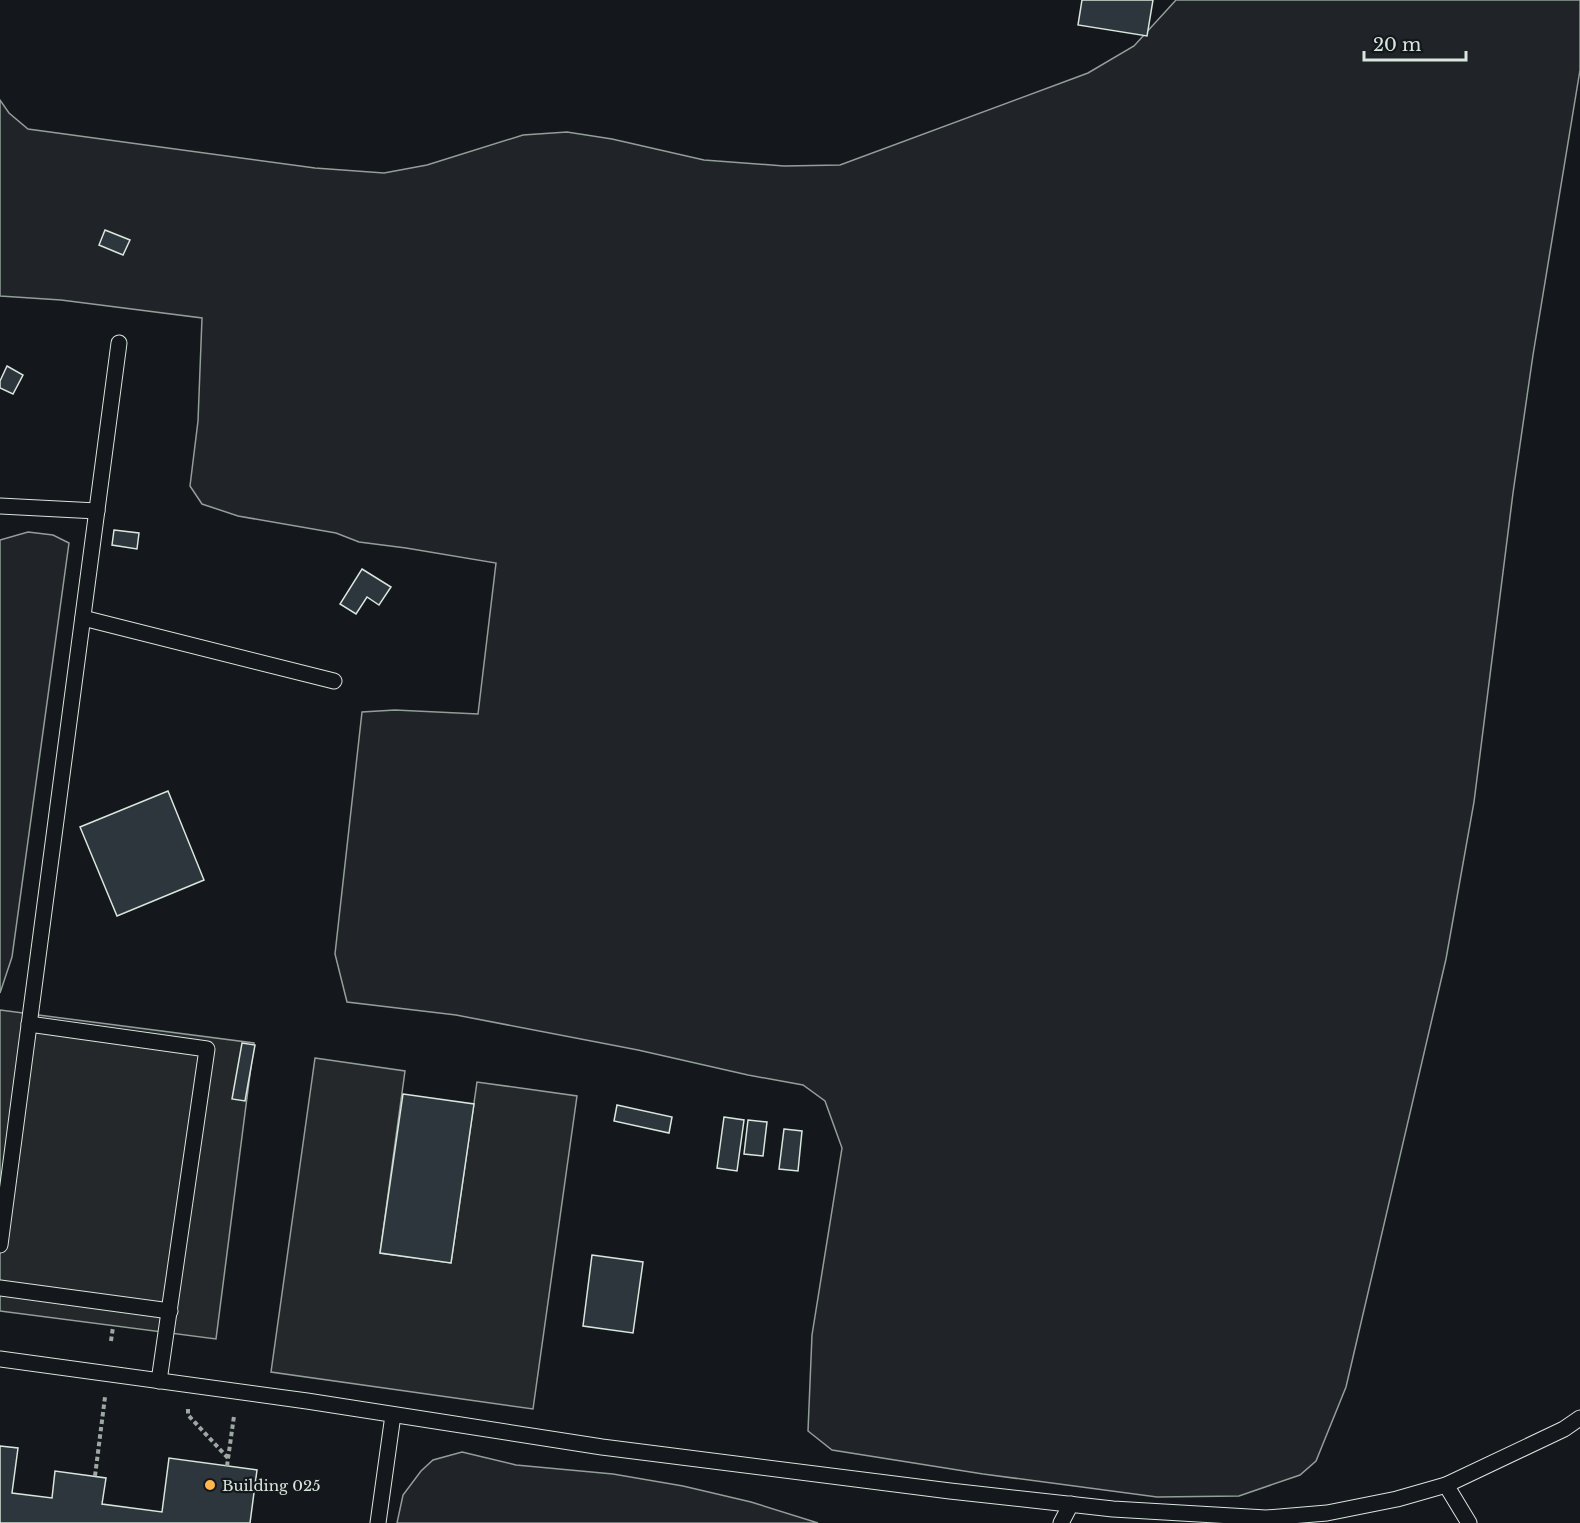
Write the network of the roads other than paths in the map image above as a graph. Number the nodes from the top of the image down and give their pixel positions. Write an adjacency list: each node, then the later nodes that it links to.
1 (119, 343): 3 (lane)
2 (0, 506): 3 (lane)
3 (97, 511): 4 (lane)
4 (83, 618): 5 (lane); 6 (lane)
5 (334, 681)
6 (29, 1024): 7 (lane); 9 (lane)
7 (0, 1245)
8 (0, 1288): 9 (lane)
9 (170, 1311): 11 (lane)
10 (0, 1359): 11 (lane)
11 (159, 1380): 12 (lane)
12 (393, 1415): 15 (lane); 16 (lane)
13 (1580, 1418): 14 (lane)
14 (1446, 1485): 15 (lane); 18 (lane)
15 (1071, 1504): 17 (lane)
16 (378, 1523)
17 (1061, 1523)
18 (1469, 1523)

